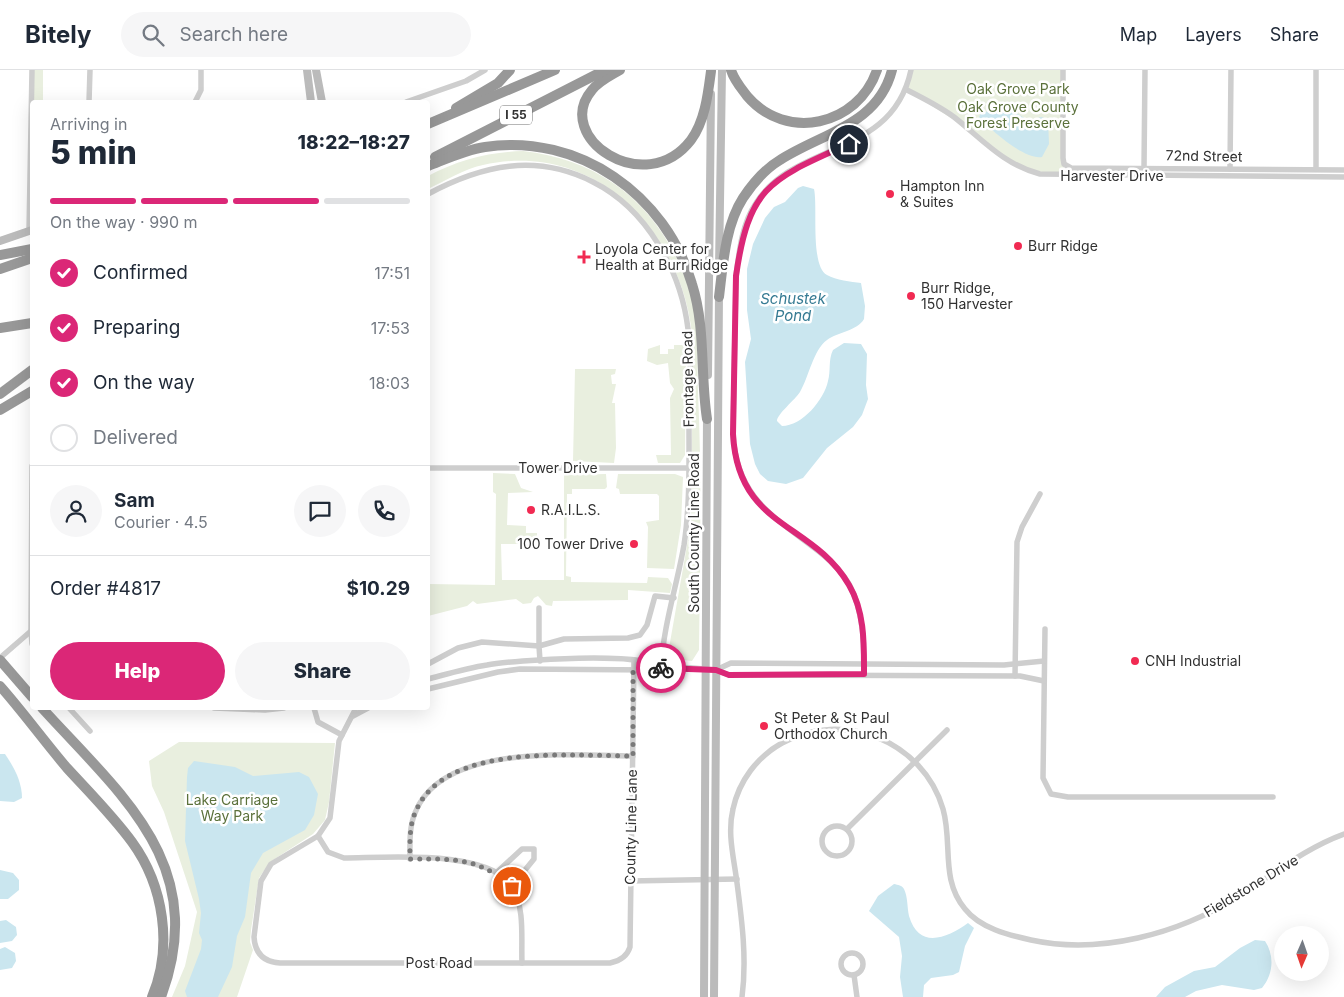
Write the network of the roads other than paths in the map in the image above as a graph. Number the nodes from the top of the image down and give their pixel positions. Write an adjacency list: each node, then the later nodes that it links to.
1 (32, 70): 21 (street)
2 (90, 70): 22 (street)
3 (202, 70): 23 (street)
4 (306, 70): 24 (main road)
5 (316, 70): 25 (main road)
6 (485, 70): 26 (street)
7 (510, 70): 27 (highway)
8 (555, 70): 27 (highway, I 55)
9 (605, 70): 29 (highway, I 55)
10 (620, 70): 11 (highway)
11 (714, 70): 43 (main road, South County Line Road); 52 (main road, South County Line Road)
12 (731, 70): 13 (highway)
13 (877, 70)
14 (892, 70): 43 (highway)
15 (911, 70): 20 (street)
16 (1063, 70): 31 (street, 72nd Street)
17 (1145, 70): 31 (street)
18 (1230, 70): 32 (street)
19 (1316, 70): 33 (street)
20 (907, 90): 35 (street, Harvester Drive); 67 (street)
21 (32, 100)
22 (89, 100)
23 (196, 100)
24 (312, 100)
25 (322, 100)
26 (412, 100)
27 (439, 120): 28 (highway, I 55)
28 (430, 123)
29 (430, 160)
30 (430, 165): 52 (highway)
31 (1144, 168): 32 (street, 72nd Street)
32 (1230, 169): 33 (street, 72nd Street)
33 (1316, 169): 34 (street, 72nd Street)
34 (1344, 170)
35 (1344, 177)
36 (430, 193): 54 (street, Frontage Road)
37 (30, 231): 38 (main road)
38 (0, 241)
39 (30, 249): 40 (highway)
40 (0, 255)
41 (30, 259): 42 (highway)
42 (0, 269)
43 (719, 297): 73 (main road, South County Line Road)
44 (30, 323): 45 (highway)
45 (0, 328)
46 (30, 372): 48 (highway)
47 (30, 392): 49 (highway)
48 (0, 394)
49 (12, 403): 50 (highway); 51 (highway)
50 (0, 410)
51 (0, 415)
52 (707, 419): 72 (main road, South County Line Road)
53 (430, 468): 54 (street, Tower Drive)
54 (689, 468): 56 (street, Frontage Road)
55 (1040, 494): 68 (street)
56 (674, 598): 60 (street); 70 (street, Frontage Road)
57 (539, 608): 60 (street)
58 (1045, 629): 64 (street)
59 (30, 632): 62 (street)
60 (539, 646): 61 (street); 65 (street)
61 (540, 659): 63 (street); 66 (street); 69 (street)
62 (1, 660): 81 (highway)
63 (634, 660): 70 (street); 71 (street, County Line Lane)
64 (1044, 661): 68 (street); 78 (street)
65 (430, 663)
66 (497, 663): 74 (street); 77 (street)
67 (864, 663): 68 (street); 73 (street); 75 (street)
68 (1015, 664): 76 (street)
69 (540, 668): 71 (street); 74 (street)
70 (661, 668): 71 (street); 72 (street)
71 (633, 670): 91 (street, County Line Lane)
72 (706, 670): 73 (street); 100 (main road, South County Line Road)
73 (716, 670): 75 (street); 101 (main road, South County Line Road)
74 (498, 672): 80 (street)
75 (864, 674): 76 (street)
76 (1015, 676): 78 (street)
77 (430, 679)
78 (1044, 681): 93 (street)
79 (0, 686): 107 (highway)
80 (430, 689)
81 (30, 695)
82 (44, 710): 108 (highway)
83 (71, 710): 89 (street)
84 (315, 710): 90 (street)
85 (354, 710): 87 (street)
86 (365, 710): 87 (street)
87 (351, 718): 90 (street)
88 (947, 730): 92 (street)
89 (90, 731)
90 (342, 735): 96 (street)
91 (633, 756): 97 (street); 102 (street, County Line Lane)
92 (916, 762): 94 (street); 95 (street, Fieldstone Drive); 99 (street, Fieldstone Drive)
93 (1273, 797)
94 (847, 829): 94 (street)
95 (1344, 834)
96 (318, 836): 97 (street); 105 (street, Post Road)
97 (410, 859): 98 (street)
98 (496, 873): 103 (street); 103 (street)
99 (737, 879): 101 (street); 111 (street, Fieldstone Drive)
100 (704, 880): 101 (street); 102 (street); 109 (main road, South County Line Road)
101 (714, 880): 110 (main road, South County Line Road)
102 (630, 881): 104 (street, County Line Lane)
103 (512, 886): 105 (street)
104 (620, 961): 105 (street, Post Road)
105 (522, 963)
106 (854, 975): 106 (street); 112 (street)
107 (152, 997)
108 (161, 997)
109 (704, 997)
110 (714, 997)
111 (742, 997)
112 (857, 997)

